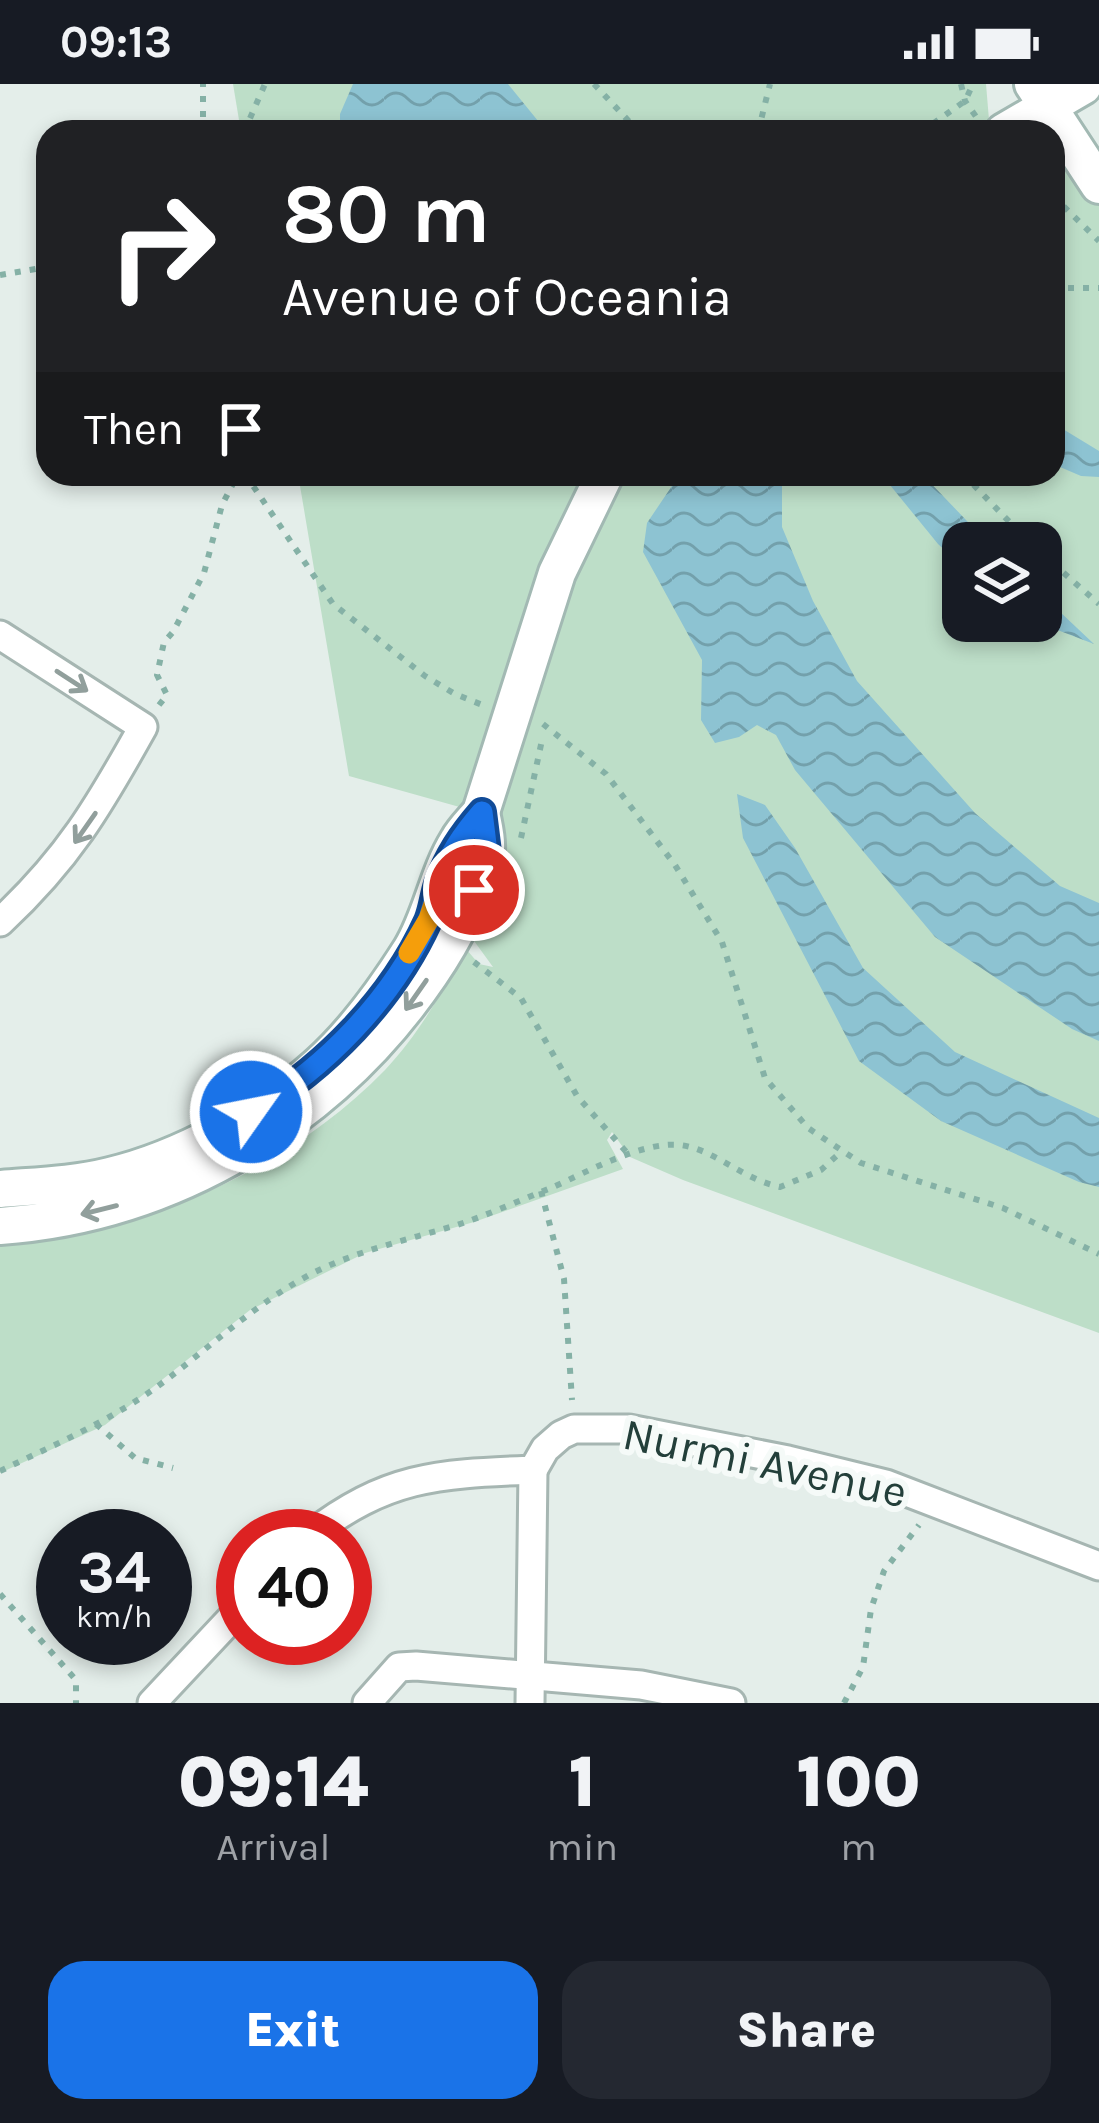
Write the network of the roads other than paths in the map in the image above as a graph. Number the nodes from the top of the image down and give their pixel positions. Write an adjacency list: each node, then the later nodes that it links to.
1 (1088, 93): 2 (street)
2 (1040, 97): 3 (street)
3 (1016, 120)
4 (1065, 134): 5 (street)
5 (1099, 185)
6 (599, 486): 8 (street)
7 (0, 635): 9 (street, one-way to 9)
8 (482, 812): 10 (street); 11 (street, one-way to 11)
9 (0, 922)
10 (0, 1190)
11 (0, 1226)
12 (533, 1469): 13 (street); 14 (street, Nurmi Avenue); 16 (street)
13 (346, 1509)
14 (1099, 1566)
15 (216, 1635): 17 (street)
16 (532, 1674): 18 (street); 19 (street); 20 (street)
17 (152, 1703)
18 (367, 1703)
19 (530, 1703)
20 (731, 1703)

